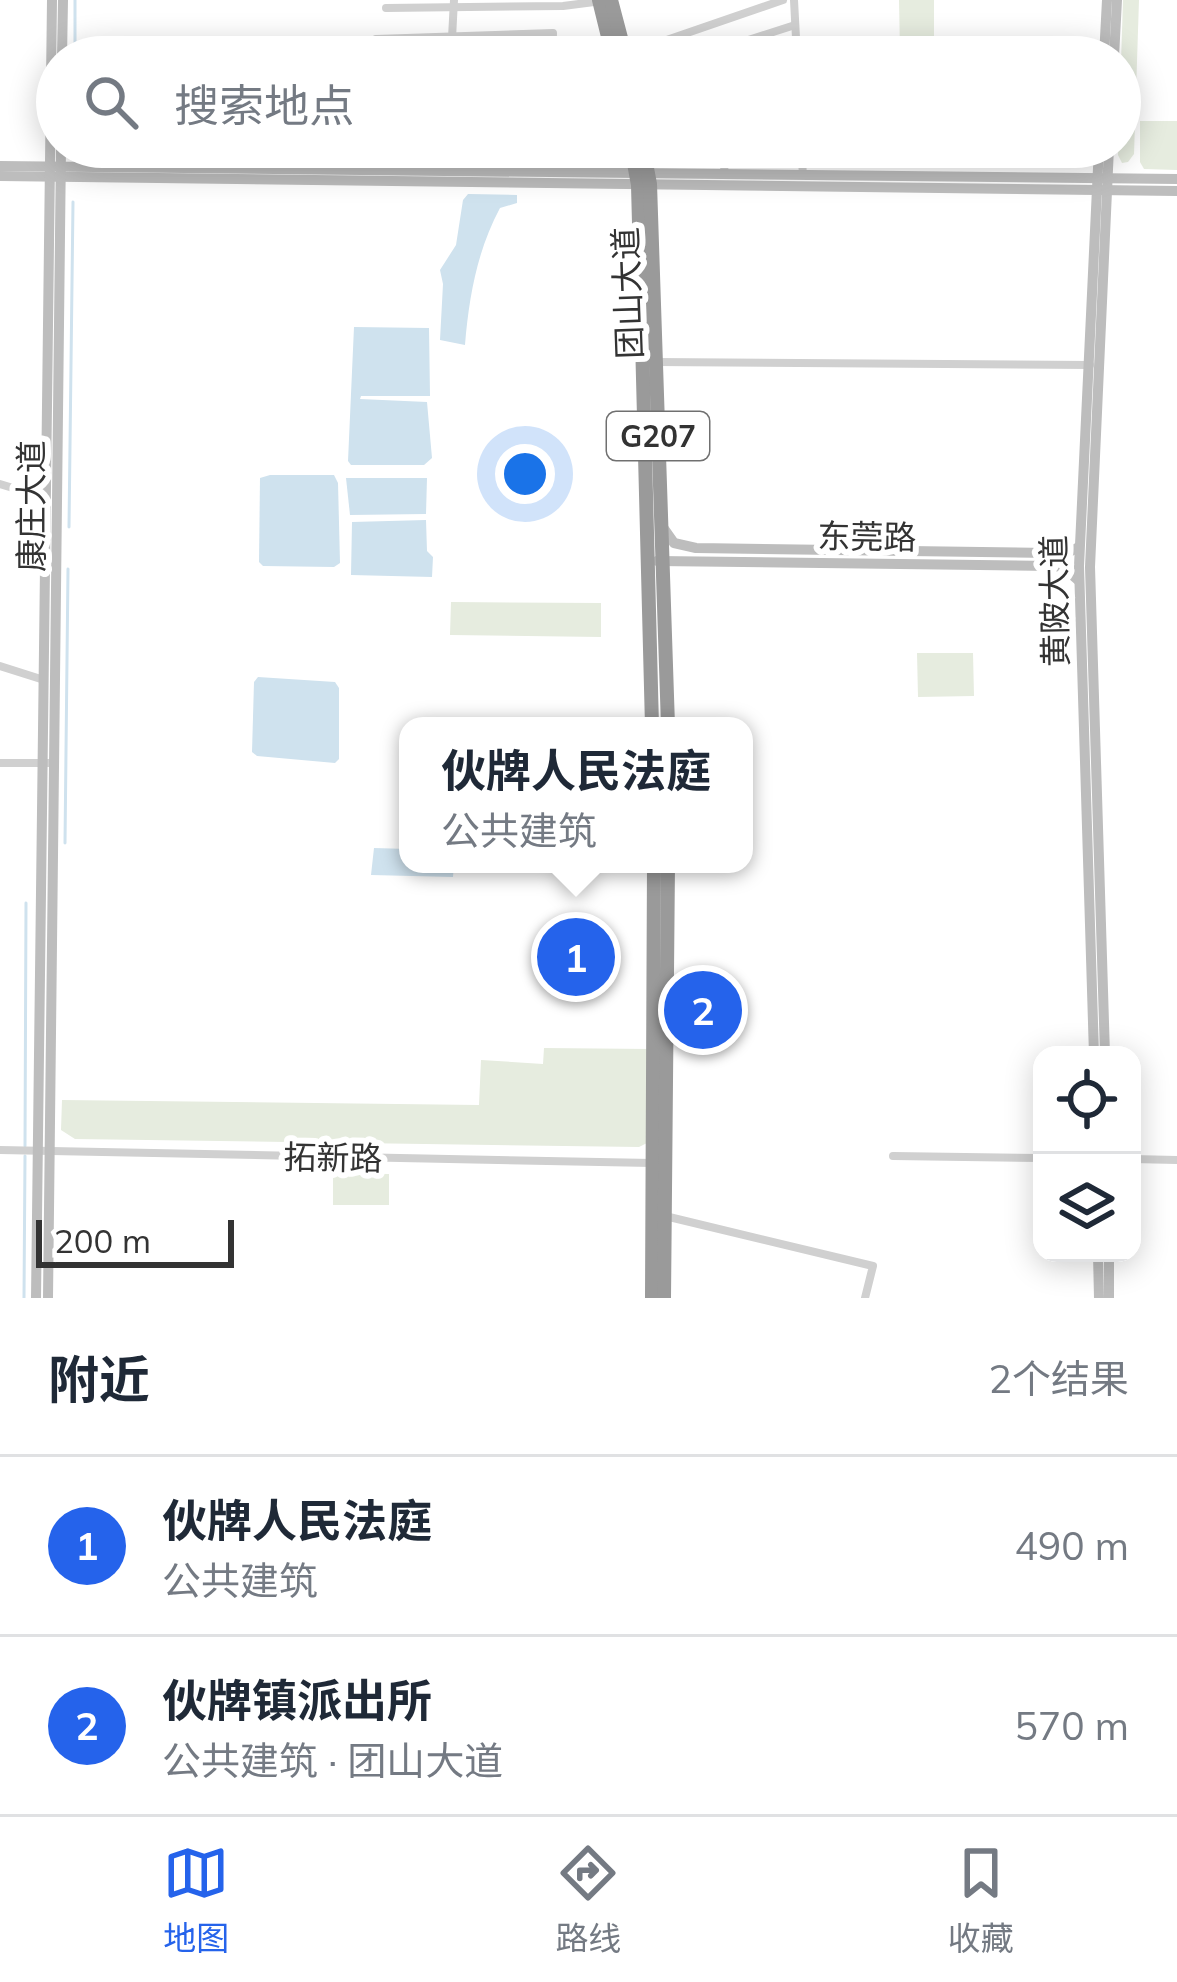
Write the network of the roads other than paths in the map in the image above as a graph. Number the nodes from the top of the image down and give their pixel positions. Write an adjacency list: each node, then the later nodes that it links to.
1 (52, 0): 13 (main road, 康庄大道)
2 (63, 0): 14 (main road)
3 (610, 0): 8 (street); 18 (highway)
4 (783, 0): 19 (street)
5 (794, 0): 12 (street)
6 (1107, 0): 22 (main road)
7 (1117, 0): 23 (main road)
8 (599, 1): 9 (street); 17 (highway)
9 (577, 2): 10 (street)
10 (454, 4): 11 (street); 15 (street)
11 (386, 8)
12 (795, 25): 20 (street); 21 (street)
13 (53, 36)
14 (62, 36)
15 (452, 36): 16 (street)
16 (553, 36)
17 (613, 36)
18 (617, 36)
19 (679, 36)
20 (761, 36)
21 (796, 36)
22 (1105, 36)
23 (1115, 36)
24 (0, 166): 35 (main road)
25 (56, 168): 35 (main road, 康庄大道)
26 (57, 168): 35 (main road, 康庄大道)
27 (446, 168): 34 (street)
28 (639, 168): 39 (highway, 团山大道 / G207)
29 (643, 168): 39 (highway, 团山大道 / G207)
30 (724, 168): 36 (street)
31 (803, 168): 37 (street)
32 (1101, 168): 41 (main road, 黄陂大道)
33 (1105, 168): 41 (main road, 黄陂大道)
34 (446, 171): 35 (main road); 39 (main road)
35 (56, 172): 38 (main road); 39 (main road); 46 (main road, 康庄大道); 56 (main road, 康庄大道)
36 (725, 175): 37 (main road); 39 (main road)
37 (803, 175): 41 (main road)
38 (0, 176)
39 (643, 179): 41 (main road); 43 (highway, 团山大道 / G207)
40 (1177, 179): 41 (main road)
41 (1102, 184): 42 (main road); 44 (main road, 黄陂大道)
42 (1177, 191)
43 (649, 362): 44 (street); 47 (highway, 团山大道 / G207); 49 (highway, 团山大道 / G207)
44 (1092, 366): 48 (main road, 黄陂大道); 60 (main road, 黄陂大道)
45 (0, 484): 46 (street)
46 (47, 498): 52 (main road, 康庄大道)
47 (661, 525): 48 (main road, 东莞路); 49 (highway, 团山大道 / G207)
48 (1079, 547): 50 (main road, 黄陂大道)
49 (655, 561): 50 (main road, 东莞路); 53 (highway, 团山大道 / G207); 54 (highway, 团山大道 / G207)
50 (1079, 581): 59 (main road, 黄陂大道)
51 (0, 666): 52 (street)
52 (45, 681): 56 (main road, 康庄大道)
53 (652, 717)
54 (667, 717)
55 (0, 763): 56 (street)
56 (49, 763): 62 (main road, 康庄大道)
57 (654, 873): 67 (highway)
58 (668, 873): 67 (highway)
59 (1094, 1046)
60 (1105, 1046)
61 (0, 1150): 62 (street, 拓新路)
62 (43, 1151): 67 (street, 拓新路); 71 (main road, 康庄大道); 72 (main road, 康庄大道)
63 (892, 1156): 64 (street)
64 (1033, 1158)
65 (1141, 1159): 66 (street)
66 (1177, 1160)
67 (660, 1164): 68 (highway); 73 (highway)
68 (665, 1216): 74 (highway); 75 (street)
69 (1098, 1262): 76 (main road)
70 (1109, 1262): 77 (main road)
71 (36, 1298)
72 (48, 1298)
73 (652, 1298)
74 (664, 1298)
75 (865, 1298)
76 (1099, 1298)
77 (1109, 1298)

